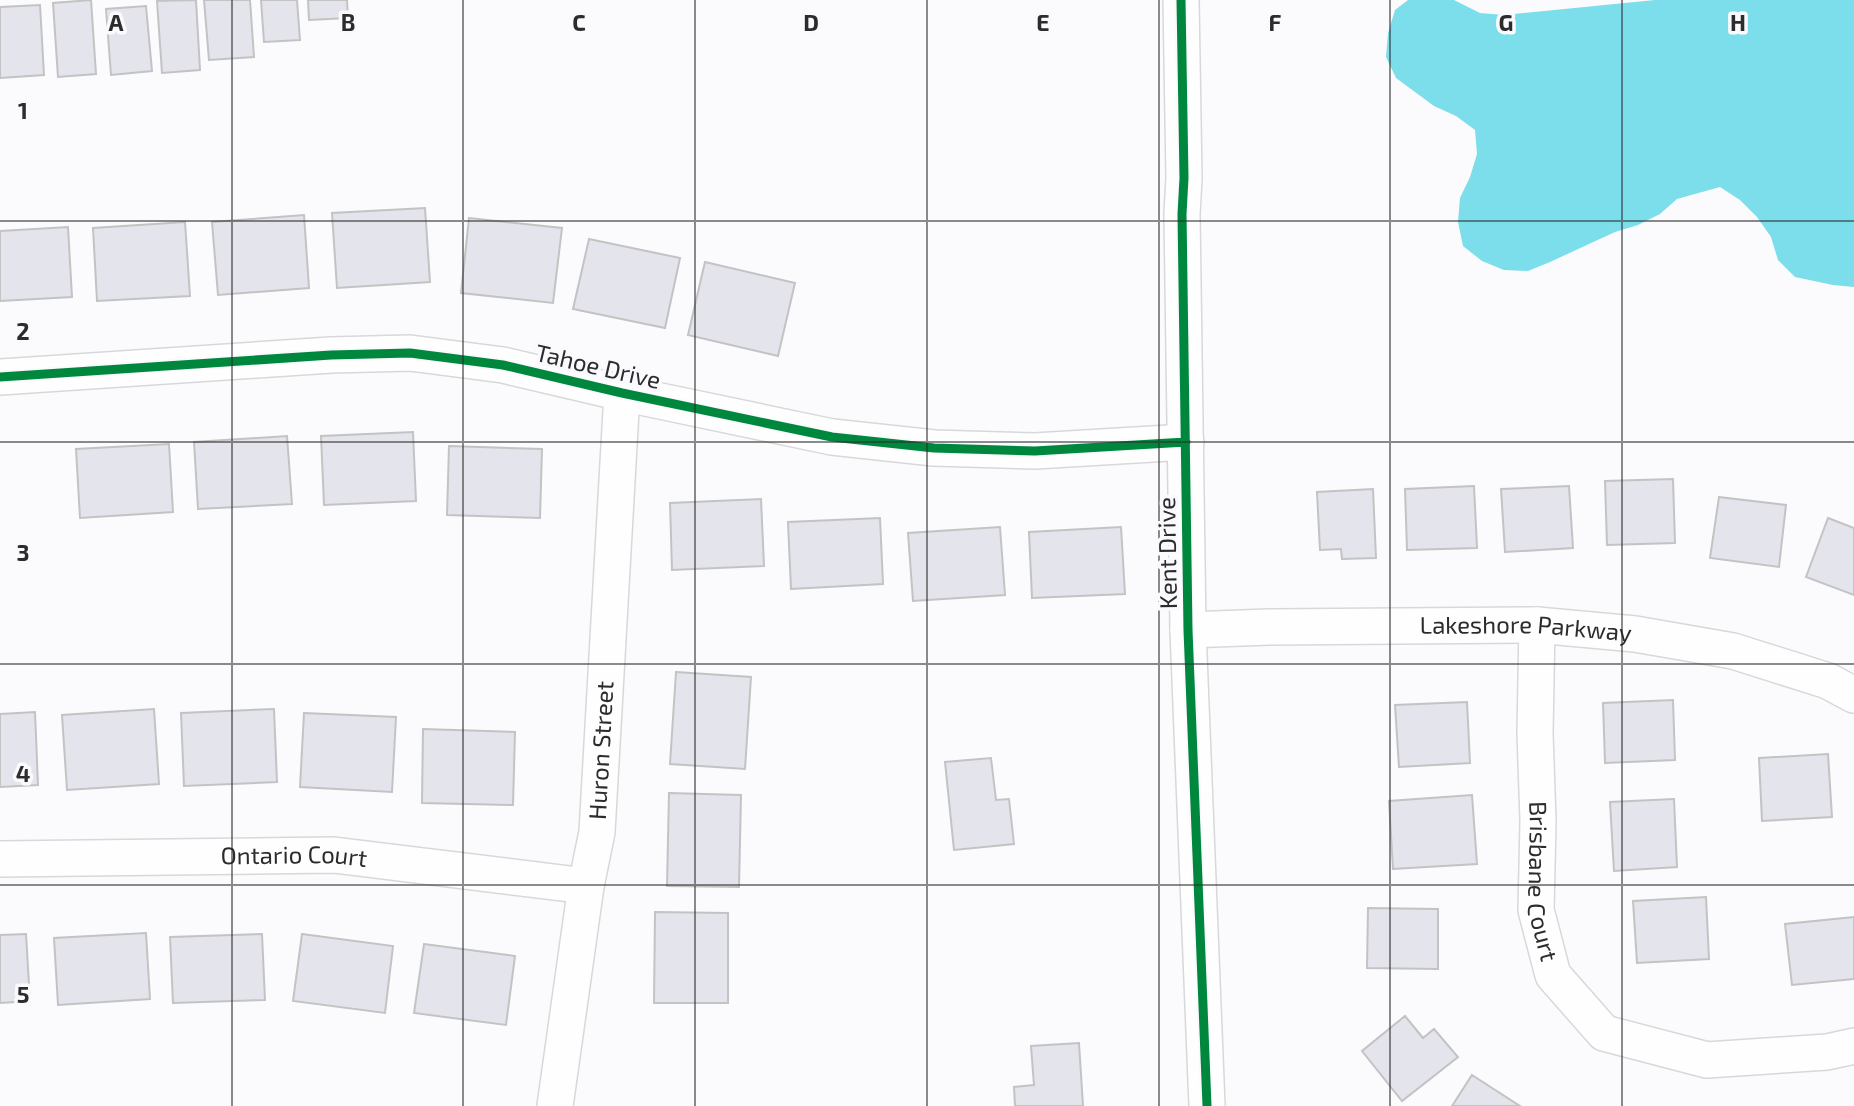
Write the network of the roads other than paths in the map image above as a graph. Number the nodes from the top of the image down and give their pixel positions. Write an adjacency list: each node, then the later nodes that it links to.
1 (1181, 0): 4 (street, Kent Drive)
2 (0, 377): 3 (street, Tahoe Drive)
3 (622, 393): 4 (street, Tahoe Drive); 9 (street, Huron Street)
4 (1186, 442): 6 (street, Kent Drive)
5 (1537, 625): 6 (street, Lakeshore Parkway); 7 (street, Lakeshore Parkway); 10 (street, Brisbane Court)
6 (1188, 631): 12 (street, Kent Drive)
7 (1854, 695)
8 (0, 859): 9 (street, Ontario Court)
9 (586, 886): 11 (street, Huron Street)
10 (1854, 1046)
11 (555, 1106)
12 (1207, 1106)

